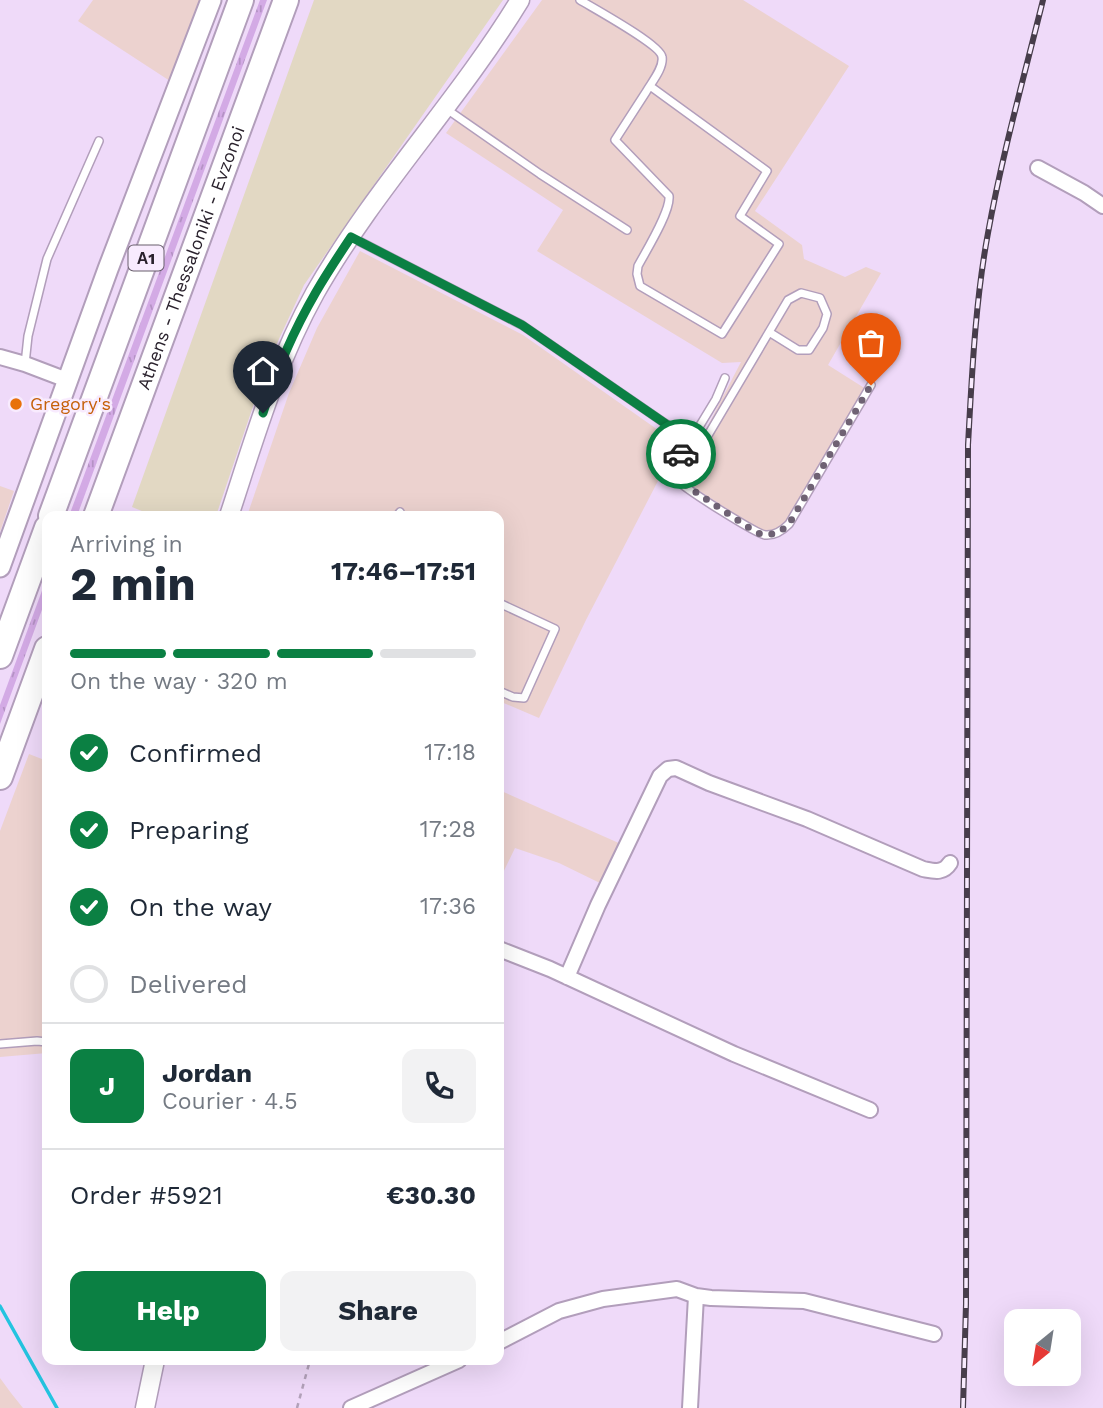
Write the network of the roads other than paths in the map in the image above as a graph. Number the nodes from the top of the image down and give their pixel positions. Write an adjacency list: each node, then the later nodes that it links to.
1 (211, 0): 17 (main road)
2 (241, 0): 20 (highway, Α1)
3 (286, 0): 21 (highway, Athens - Thessaloniki - Evzonoi / Α1)
4 (520, 0): 7 (street)
5 (580, 0): 6 (lane)
6 (650, 86): 6 (lane)
7 (444, 108): 11 (lane); 12 (street)
8 (99, 141): 15 (lane)
9 (1038, 168): 10 (street)
10 (1103, 206)
11 (627, 230)
12 (351, 237): 19 (lane); 22 (street)
13 (769, 332): 13 (lane); 19 (lane)
14 (0, 357): 15 (street)
15 (25, 364): 17 (street)
16 (725, 378): 19 (lane)
17 (68, 380): 24 (main road)
18 (871, 385): 19 (lane)
19 (692, 436)
20 (53, 511)
21 (98, 511)
22 (231, 511)
23 (42, 542): 26 (highway)
24 (0, 567)
25 (504, 605): 28 (lane)
26 (0, 656)
27 (42, 663): 29 (highway)
28 (504, 693)
29 (0, 777)
30 (950, 863): 32 (street)
31 (504, 951): 32 (street)
32 (567, 977): 35 (street)
33 (42, 1042): 34 (lane)
34 (0, 1044)
35 (870, 1110)
36 (696, 1296): 37 (street); 38 (street); 43 (street)
37 (934, 1334)
38 (504, 1339)
39 (154, 1365): 41 (street)
40 (448, 1365): 42 (street)
41 (145, 1408)
42 (351, 1408)
43 (690, 1408)

